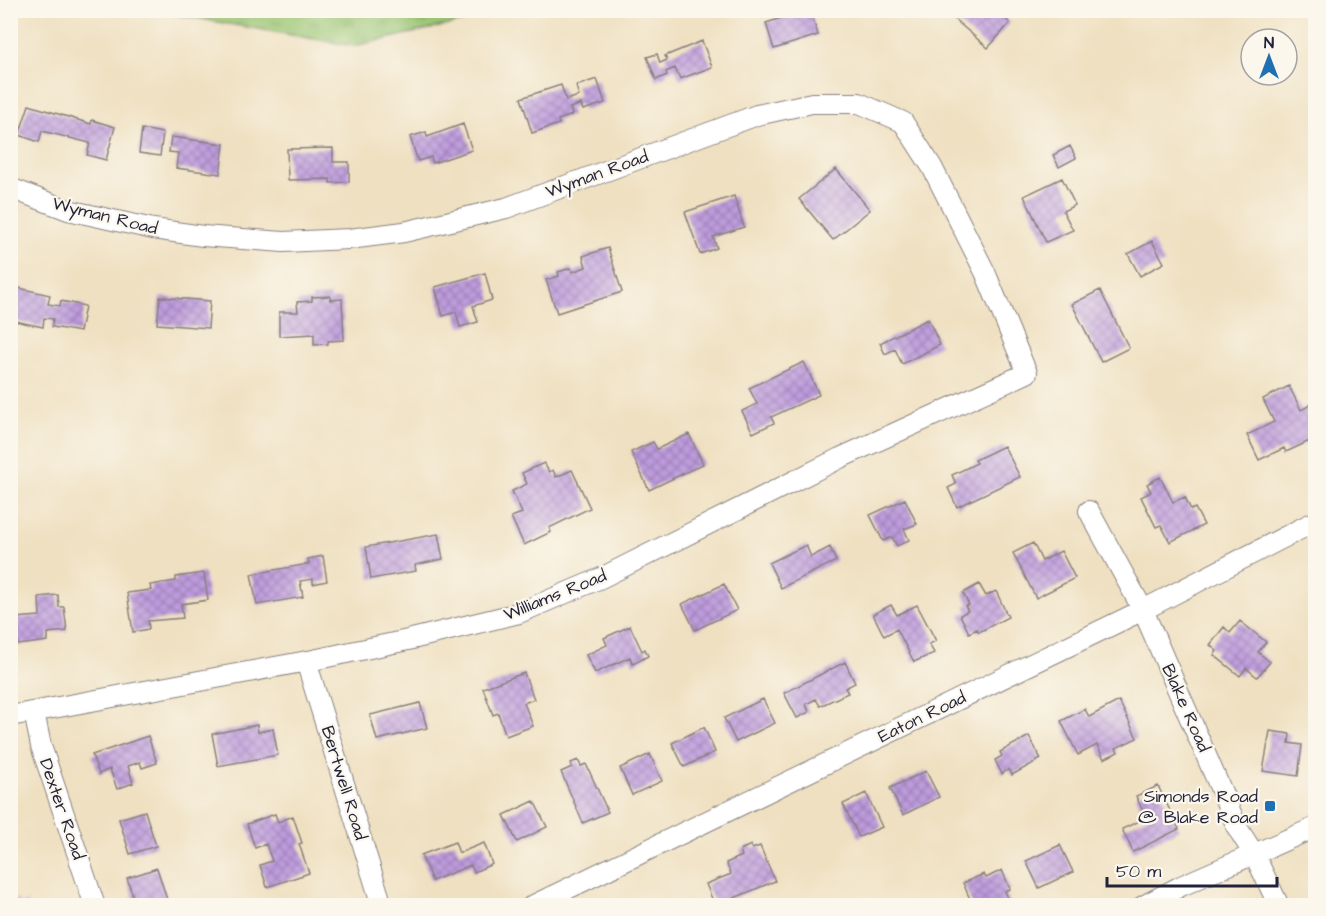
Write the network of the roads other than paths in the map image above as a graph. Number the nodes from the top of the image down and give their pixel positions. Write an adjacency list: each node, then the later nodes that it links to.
1 (10, 188): 2 (street, Wyman Road)
2 (1027, 373): 6 (street, Williams Road)
3 (1089, 511): 5 (street, Blake Road)
4 (1310, 524): 5 (street, Eaton Road)
5 (1143, 610): 10 (street, Blake Road); 13 (street, Eaton Road)
6 (306, 661): 7 (street, Williams Road); 12 (street, Bertwell Road)
7 (34, 712): 8 (street, Williams Road); 11 (street, Dexter Road)
8 (10, 716)
9 (1316, 827): 10 (street)
10 (1254, 854): 14 (street); 15 (street, Blake Road)
11 (95, 906)
12 (382, 906)
13 (532, 906)
14 (1143, 906)
15 (1279, 906)

